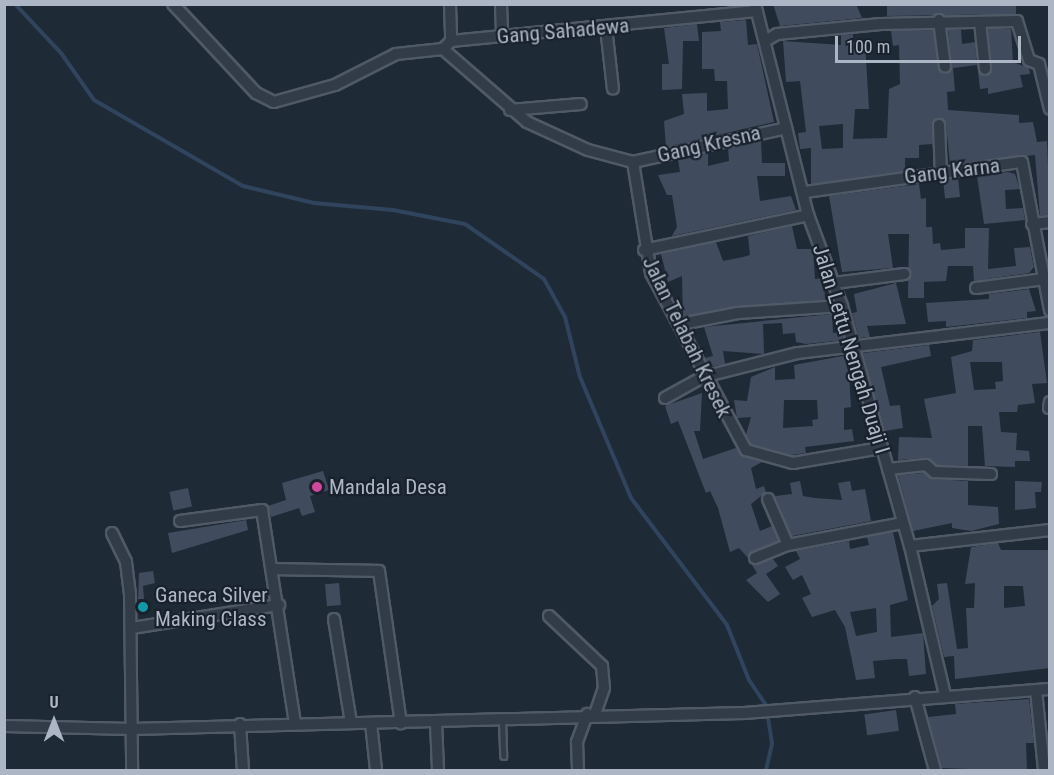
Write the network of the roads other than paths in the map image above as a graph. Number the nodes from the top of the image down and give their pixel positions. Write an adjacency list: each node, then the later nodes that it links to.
1 (173, 4): 10 (street, Gang Sahadewa)
2 (501, 4): 8 (street)
3 (450, 5): 10 (street)
4 (756, 8): 7 (street, Gang Sahadewa); 9 (street, Jalan Lettu Nengah Duaji I)
5 (939, 20): 6 (street); 9 (street); 11 (street)
6 (980, 22): 12 (street); 15 (street)
7 (606, 27): 8 (street, Gang Sahadewa); 13 (street)
8 (502, 36): 10 (street, Gang Sahadewa)
9 (765, 41): 18 (street, Jalan Lettu Nengah Duaji I)
10 (447, 45): 16 (street)
11 (945, 67)
12 (986, 69)
13 (613, 89)
14 (581, 104): 16 (street)
15 (1050, 109)
16 (510, 110): 19 (street)
17 (939, 125): 20 (street)
18 (786, 128): 19 (street, Gang Kresna); 21 (street, Jalan Lettu Nengah Duaji I)
19 (633, 162): 25 (street, Jalan Telabah Kresek)
20 (941, 174): 21 (street, Gang Karna); 24 (street, Gang Karna)
21 (805, 192): 22 (street, Jalan Lettu Nengah Duaji I)
22 (808, 214): 25 (street); 27 (street, Jalan Lettu Nengah Duaji I)
23 (1050, 222): 24 (street)
24 (1032, 224): 28 (street, Gang Karna)
25 (644, 250): 33 (street, Jalan Telabah Kresek)
26 (904, 274): 27 (street)
27 (834, 284): 30 (street, Jalan Lettu Nengah Duaji I)
28 (1046, 286): 29 (street); 31 (street, Gang Karna)
29 (976, 288)
30 (842, 306): 33 (street); 34 (street, Jalan Lettu Nengah Duaji I)
31 (1050, 310)
32 (1050, 323): 34 (street)
33 (681, 324): 35 (street, Jalan Telabah Kresek)
34 (850, 347): 35 (street); 39 (street, Jalan Lettu Nengah Duaji I)
35 (703, 377): 36 (street); 39 (street, Jalan Telabah Kresek)
36 (665, 398)
37 (1050, 402): 38 (street)
38 (1049, 408)
39 (881, 448): 40 (street, Jalan Lettu Nengah Duaji I)
40 (888, 469): 41 (street); 44 (street, Jalan Lettu Nengah Duaji I)
41 (991, 474)
42 (768, 499): 47 (street)
43 (180, 521): 50 (street)
44 (902, 523): 47 (street); 48 (street, Jalan Lettu Nengah Duaji I)
45 (1050, 530): 48 (street)
46 (112, 533): 54 (street)
47 (788, 545): 49 (street)
48 (910, 546): 57 (street, Jalan Lettu Nengah Duaji I)
49 (755, 558)
50 (274, 569): 51 (street); 65 (street)
51 (279, 605): 54 (street); 62 (street)
52 (549, 616): 59 (street)
53 (334, 619): 63 (street)
54 (132, 628): 68 (street)
55 (1050, 689): 56 (street)
56 (1035, 690): 57 (street); 76 (street)
57 (945, 695): 58 (street)
58 (915, 697): 59 (street); 75 (street)
59 (591, 714): 60 (street); 74 (street)
60 (502, 718): 61 (street); 69 (lane)
61 (436, 722): 65 (street); 73 (street)
62 (295, 723): 63 (street); 66 (street)
63 (351, 723): 64 (street)
64 (371, 723): 65 (street); 72 (street)
65 (401, 723)
66 (240, 724): 68 (street); 71 (street)
67 (4, 726): 68 (street)
68 (132, 729): 70 (street)
69 (504, 756)
70 (132, 771)
71 (243, 771)
72 (376, 771)
73 (438, 771)
74 (578, 771)
75 (935, 771)
76 (1044, 771)

